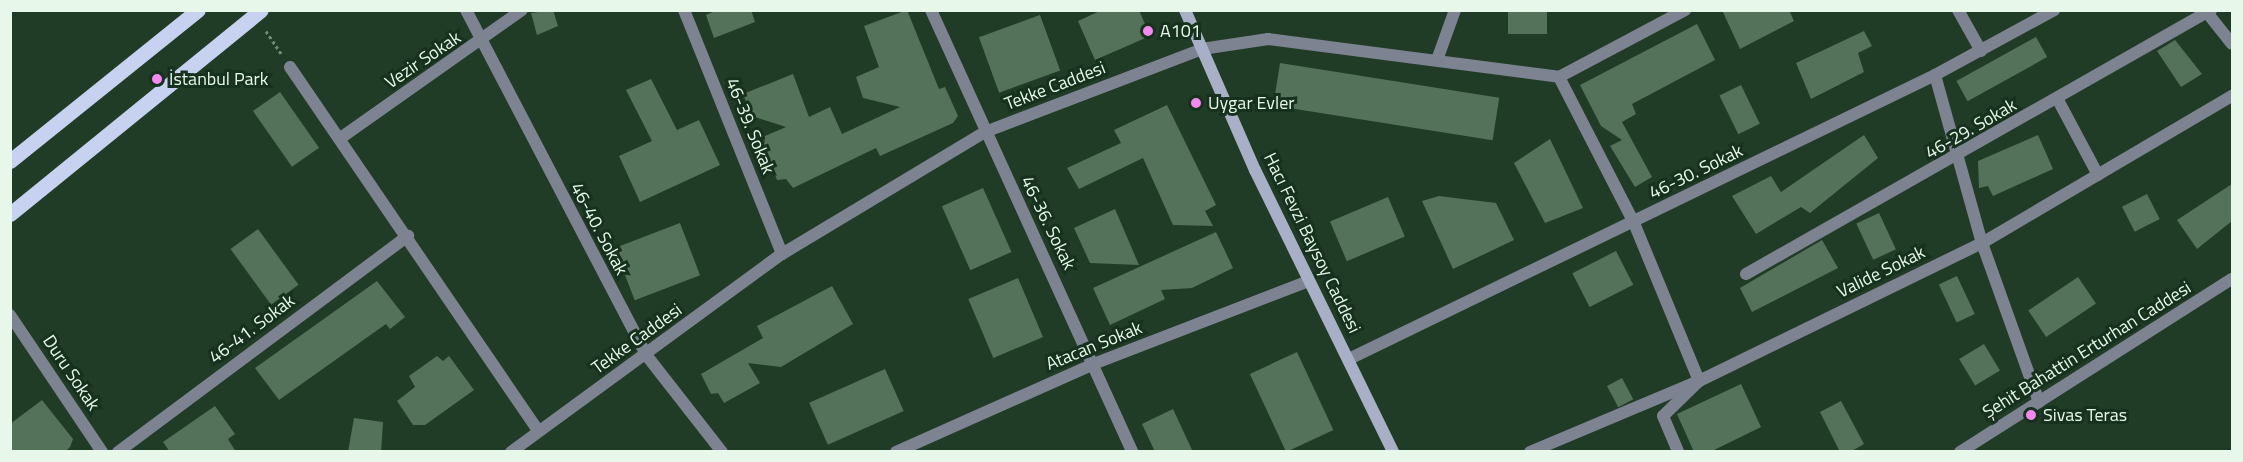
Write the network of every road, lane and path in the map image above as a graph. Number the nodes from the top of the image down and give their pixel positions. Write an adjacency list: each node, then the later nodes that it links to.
1 (198, 10): 27 (main road)
2 (261, 10): 29 (main road)
3 (466, 10): 14 (street, 46-40. Sokak)
4 (522, 10): 14 (street, Vezir Sokak)
5 (684, 10): 33 (street, 46-39. Sokak)
6 (931, 10): 24 (street, 46-36. Sokak)
7 (1187, 10): 16 (street, Hacı Fevzi Baysoy Caddesi)
8 (1455, 10): 18 (street)
9 (1685, 10): 21 (street)
10 (1958, 10): 17 (street)
11 (2054, 10): 17 (street, 46-30. Sokak)
12 (2208, 11): 15 (street); 23 (street, 46-29. Sokak)
13 (266, 31): 19 (path)
14 (479, 43): 25 (street, Vezir Sokak); 38 (street, 46-40. Sokak)
15 (2232, 44)
16 (1202, 49): 18 (street, Tekke Caddesi); 24 (street, Tekke Caddesi); 36 (street, Hacı Fevzi Baysoy Caddesi)
17 (1981, 51): 20 (street, 46-30. Sokak)
18 (1437, 60): 21 (street, Tekke Caddesi)
19 (290, 67): 25 (street)
20 (1935, 75): 26 (street); 30 (street, 46-30. Sokak)
21 (1559, 77): 30 (street)
22 (2232, 96): 28 (street, Valide Sokak)
23 (2058, 100): 26 (street, 46-29. Sokak); 28 (street)
24 (985, 132): 33 (street, Tekke Caddesi); 40 (street, 46-36. Sokak)
25 (342, 137): 31 (street)
26 (1960, 157): 32 (street); 34 (street, 46-29. Sokak)
27 (10, 161)
28 (2098, 175): 32 (street, Valide Sokak)
29 (10, 214)
30 (1634, 223): 39 (street, 46-30. Sokak); 41 (street)
31 (408, 236): 43 (street); 46 (street, 46-41. Sokak)
32 (1982, 243): 41 (street, Valide Sokak); 42 (street)
33 (782, 255): 38 (street, Tekke Caddesi)
34 (1746, 274)
35 (2232, 279): 42 (street, Şehit Bahattin Erturhan Caddesi)
36 (1308, 281): 39 (street, Hacı Fevzi Baysoy Caddesi); 40 (street, Atacan Sokak)
37 (10, 315): 45 (street, Duru Sokak)
38 (647, 356): 43 (street, Tekke Caddesi); 48 (street, 46-40. Sokak)
39 (1349, 359): 51 (street, Hacı Fevzi Baysoy Caddesi)
40 (1096, 363): 49 (street, Atacan Sokak); 50 (street, 46-36. Sokak)
41 (1699, 381): 52 (street, Valide Sokak); 53 (street)
42 (2039, 402): 44 (street, Şehit Bahattin Erturhan Caddesi)
43 (538, 430): 47 (street, Tekke Caddesi)
44 (1980, 446): 54 (street, Şehit Bahattin Erturhan Caddesi)
45 (102, 452)
46 (118, 452)
47 (511, 452)
48 (722, 452)
49 (896, 452)
50 (1132, 452)
51 (1393, 452)
52 (1530, 452)
53 (1678, 452)
54 (1960, 452)

